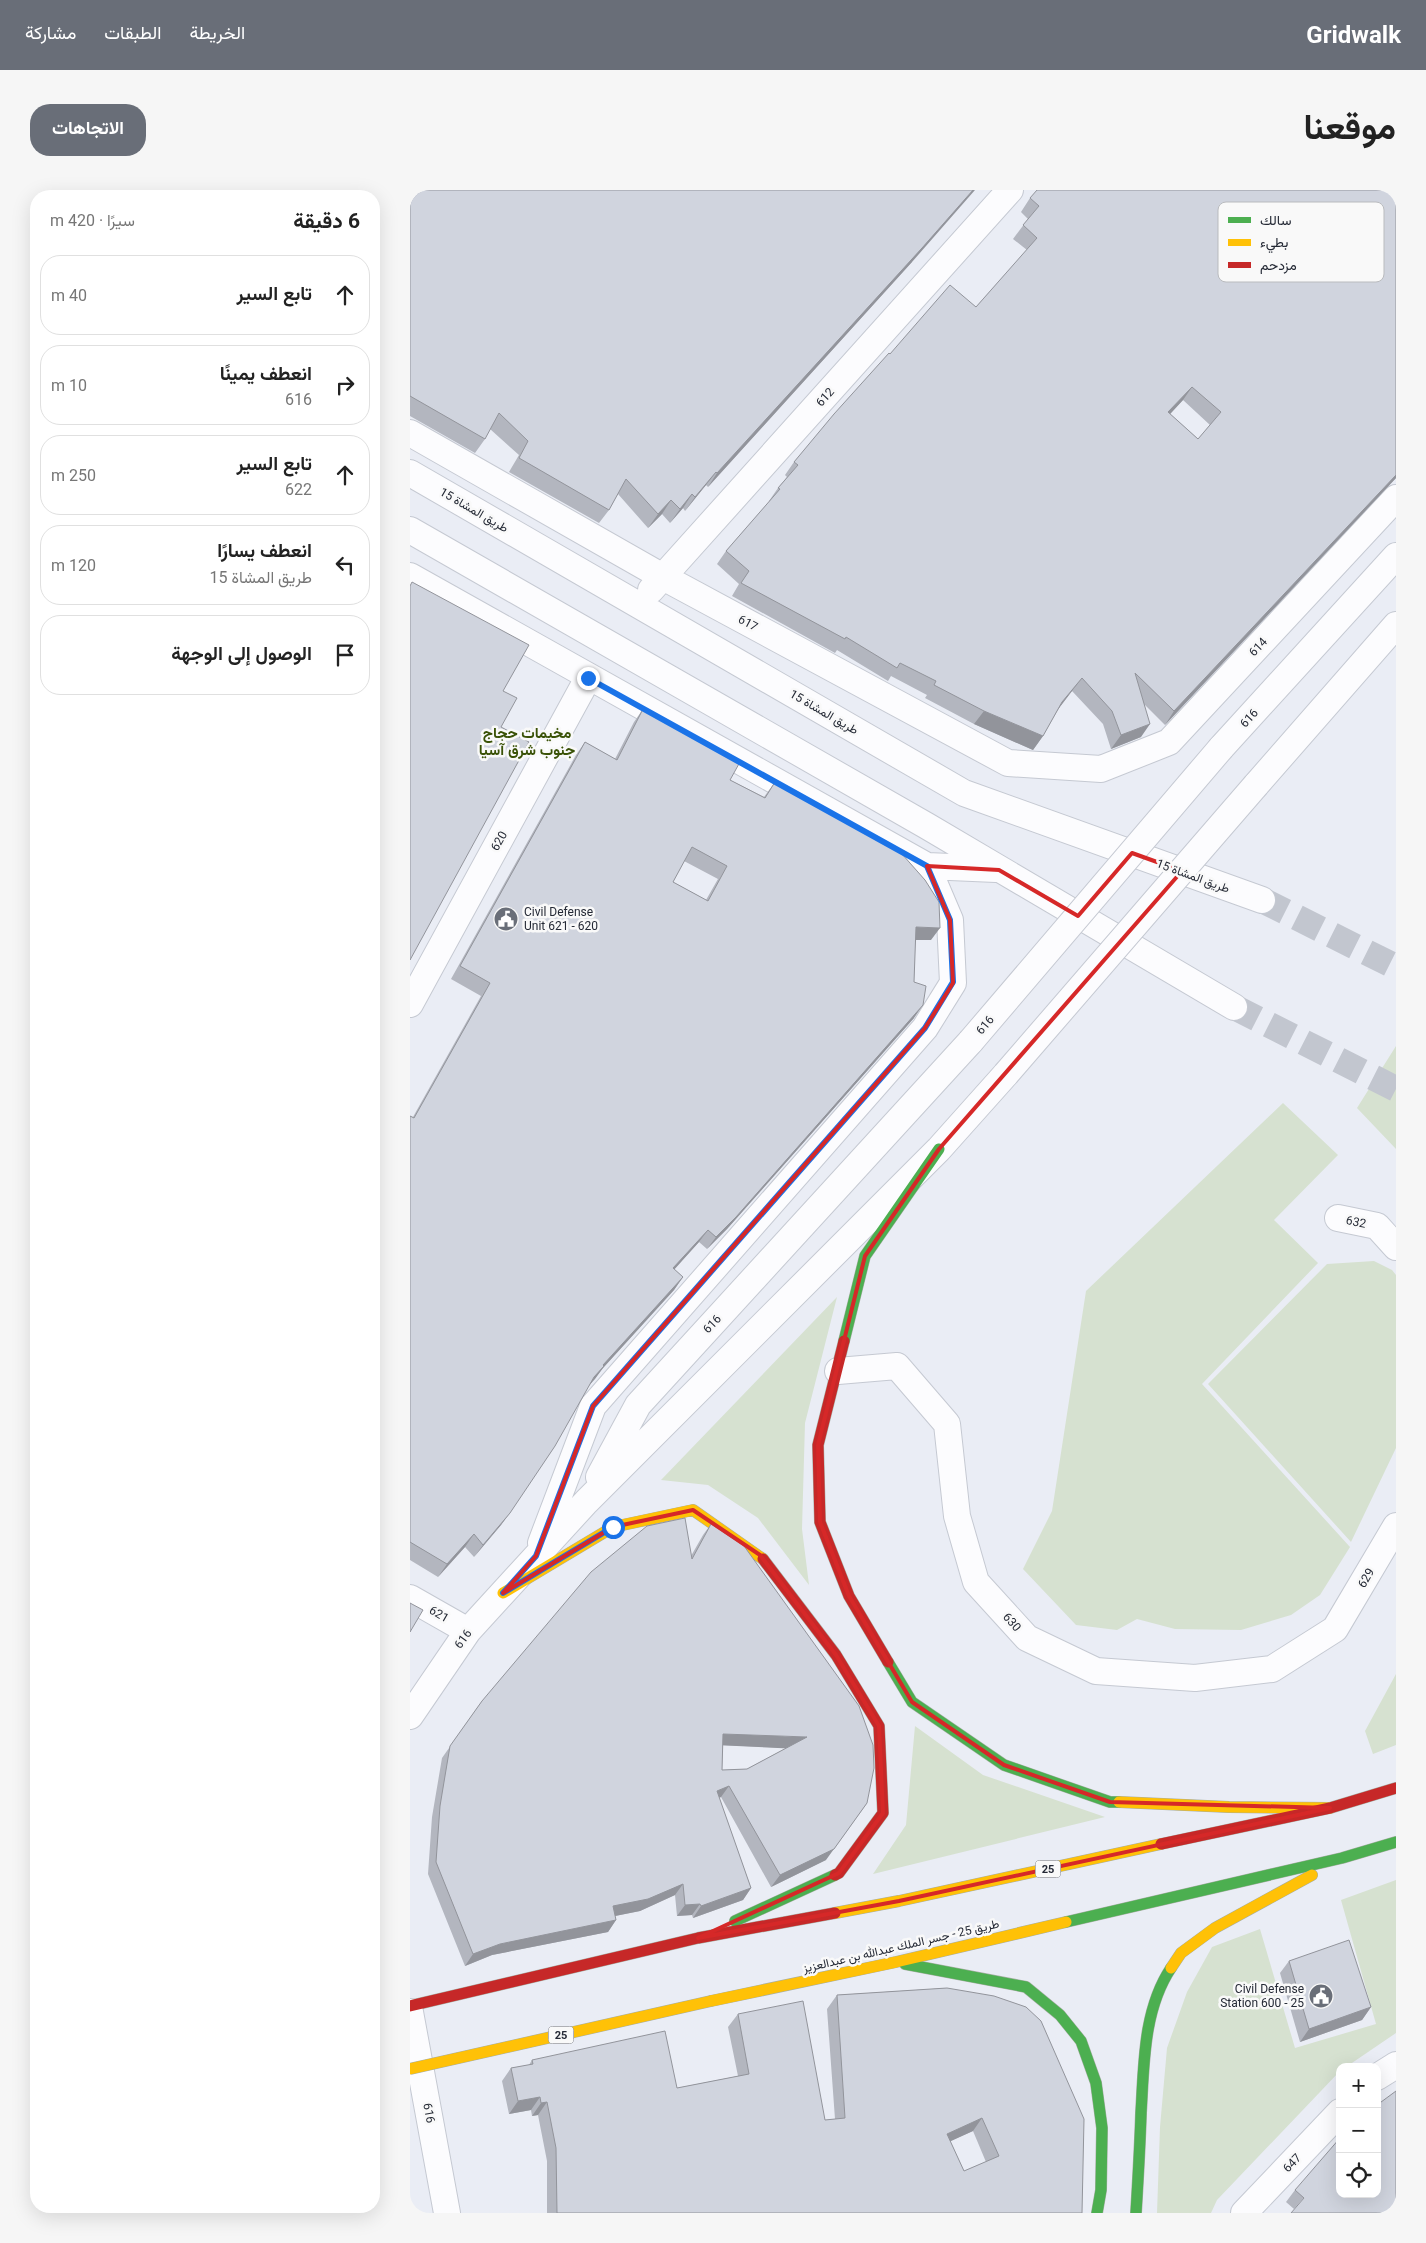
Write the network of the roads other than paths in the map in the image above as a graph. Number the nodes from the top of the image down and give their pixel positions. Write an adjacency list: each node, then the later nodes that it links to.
1 (1010, 190): 8 (street, 612)
2 (410, 433): 8 (street, 617)
3 (410, 473): 9 (street, طريق المشاة 15)
4 (1396, 498): 12 (street, 614)
5 (410, 530): 14 (street)
6 (1396, 556): 22 (street, 616, bridge)
7 (410, 576): 11 (street)
8 (663, 577): 9 (street, 612); 12 (street, 617)
9 (639, 604): 15 (street, طريق المشاة 15)
10 (1396, 625): 18 (street, 616, bridge)
11 (588, 678): 13 (street); 16 (street, 620)
12 (1102, 769)
13 (927, 866): 14 (street); 24 (street)
14 (999, 870): 17 (street)
15 (1262, 900)
16 (410, 1004)
17 (1234, 1006)
18 (939, 1149): 21 (main road); 22 (street, 616)
19 (1338, 1218): 20 (street, 632)
20 (1396, 1247)
21 (838, 1371): 27 (street, 630); 31 (main road)
22 (586, 1502): 24 (street, 616)
23 (1396, 1526): 27 (street, 629)
24 (536, 1556): 25 (street, 616)
25 (503, 1593): 28 (street, 616); 34 (main road)
26 (410, 1598): 28 (street, 621)
27 (1336, 1629)
28 (468, 1631): 29 (street, 616)
29 (410, 1716)
30 (1396, 1788): 31 (main road, 25)
31 (1330, 1808): 34 (main road, 25)
32 (1396, 1842): 33 (main road, طريق 25 - جسر الملك عبدالله بن عبدالعزيز / 25)
33 (1342, 1858): 35 (main road, طريق 25 - جسر الملك عبدالله بن عبدالعزيز / 25); 44 (main road)
34 (698, 1938): 36 (main road, 25)
35 (896, 1962): 39 (main road, طريق 25 - جسر الملك عبدالله بن عبدالعزيز / 25, bridge); 43 (main road)
36 (410, 2006)
37 (410, 2012): 42 (street, 616)
38 (1396, 2065): 40 (street)
39 (410, 2069)
40 (1381, 2074)
41 (1336, 2116): 45 (street, 647)
42 (447, 2213)
43 (1097, 2213)
44 (1136, 2213)
45 (1244, 2213)

